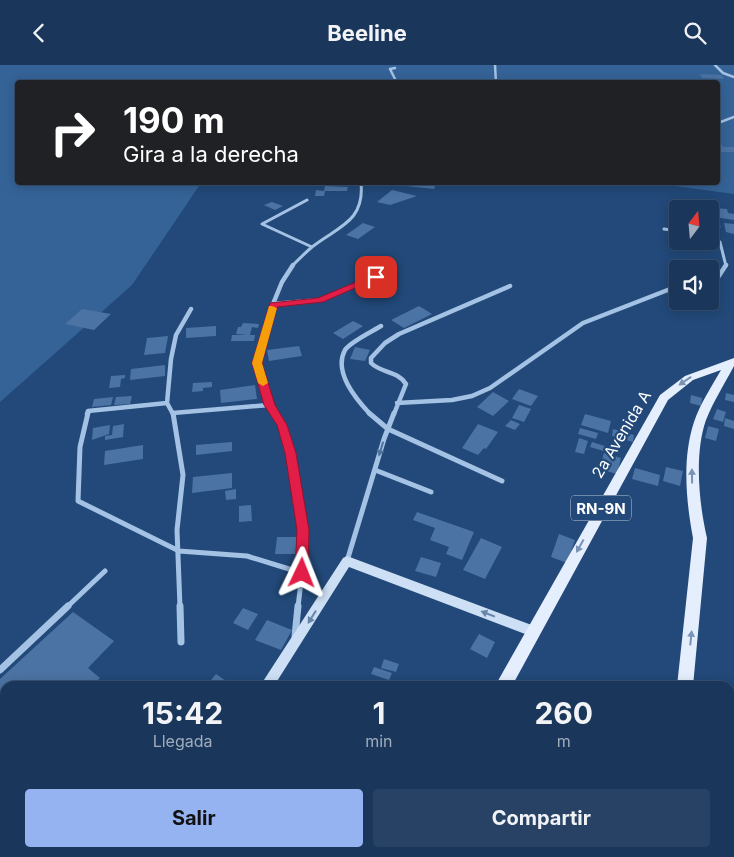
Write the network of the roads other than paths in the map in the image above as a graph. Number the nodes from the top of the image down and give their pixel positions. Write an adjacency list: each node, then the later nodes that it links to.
1 (495, 65): 6 (street)
2 (715, 65): 4 (street)
3 (395, 68): 5 (street)
4 (734, 77)
5 (396, 80)
6 (496, 80)
7 (734, 117): 8 (street)
8 (720, 122)
9 (361, 185): 14 (street)
10 (306, 200): 14 (street)
11 (664, 229): 12 (street)
12 (669, 230)
13 (719, 241): 15 (street)
14 (312, 247): 19 (street)
15 (719, 276)
16 (376, 277): 19 (street)
17 (510, 286): 24 (street)
18 (669, 290): 24 (street)
19 (273, 305): 25 (street)
20 (191, 309): 23 (street)
21 (381, 326): 27 (street)
22 (732, 362): 35 (main road, 2a Avenida A / RN-9N, one-way to 35); 41 (main road, RN-9N, one-way to 22)
23 (167, 403): 26 (street); 31 (street)
24 (397, 403): 27 (street)
25 (270, 405): 26 (street); 34 (street)
26 (173, 413): 31 (street)
27 (388, 429): 28 (street, one-way to 28); 29 (street)
28 (375, 470): 30 (street); 32 (street)
29 (502, 481)
30 (431, 492)
31 (179, 551): 34 (street); 36 (street)
32 (347, 561): 35 (main road, one-way to 32); 37 (main road, one-way to 37)
33 (105, 571): 38 (street)
34 (302, 573): 37 (street)
35 (533, 631): 40 (main road, 2a Avenida A / RN-9N)
36 (182, 642)
37 (294, 644): 39 (main road)
38 (0, 670)
39 (270, 681)
40 (506, 681)
41 (686, 681)

